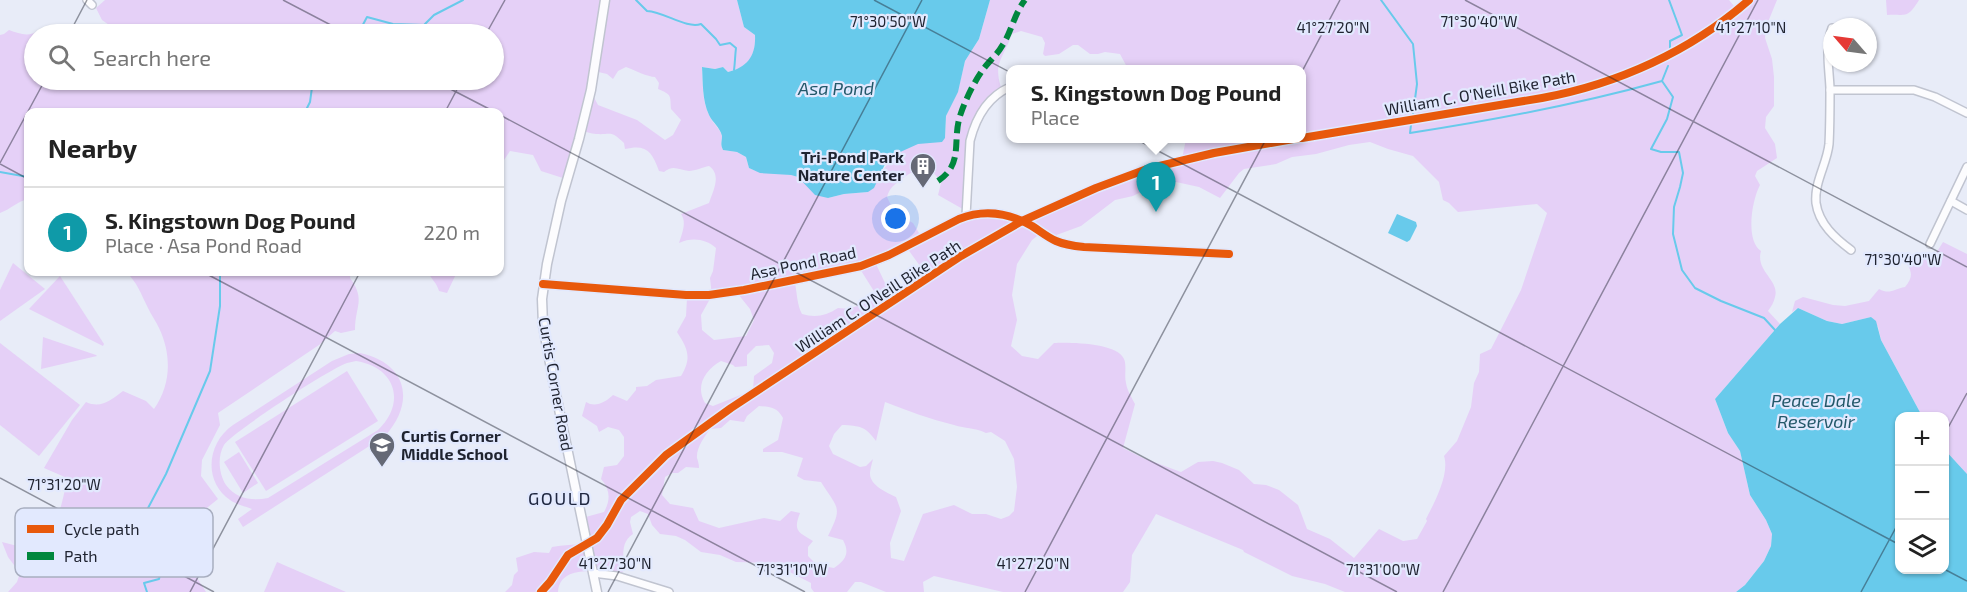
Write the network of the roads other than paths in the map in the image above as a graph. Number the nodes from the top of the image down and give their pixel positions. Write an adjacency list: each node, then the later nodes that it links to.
1 (605, 0): 13 (street, Curtis Corner Road)
2 (1829, 72): 4 (street)
3 (1006, 89): 9 (street)
4 (1830, 90): 5 (street); 11 (street)
5 (1967, 112)
6 (1967, 167): 7 (street)
7 (1951, 201): 8 (street); 10 (street)
8 (1967, 210)
9 (966, 216): 12 (street, Asa Pond Road); 13 (street, Asa Pond Road)
10 (1930, 244)
11 (1851, 250)
12 (1230, 254)
13 (543, 284): 14 (street, Curtis Corner Road)
14 (593, 573): 15 (street, Curtis Corner Road); 16 (street)
15 (597, 592)
16 (669, 592)

